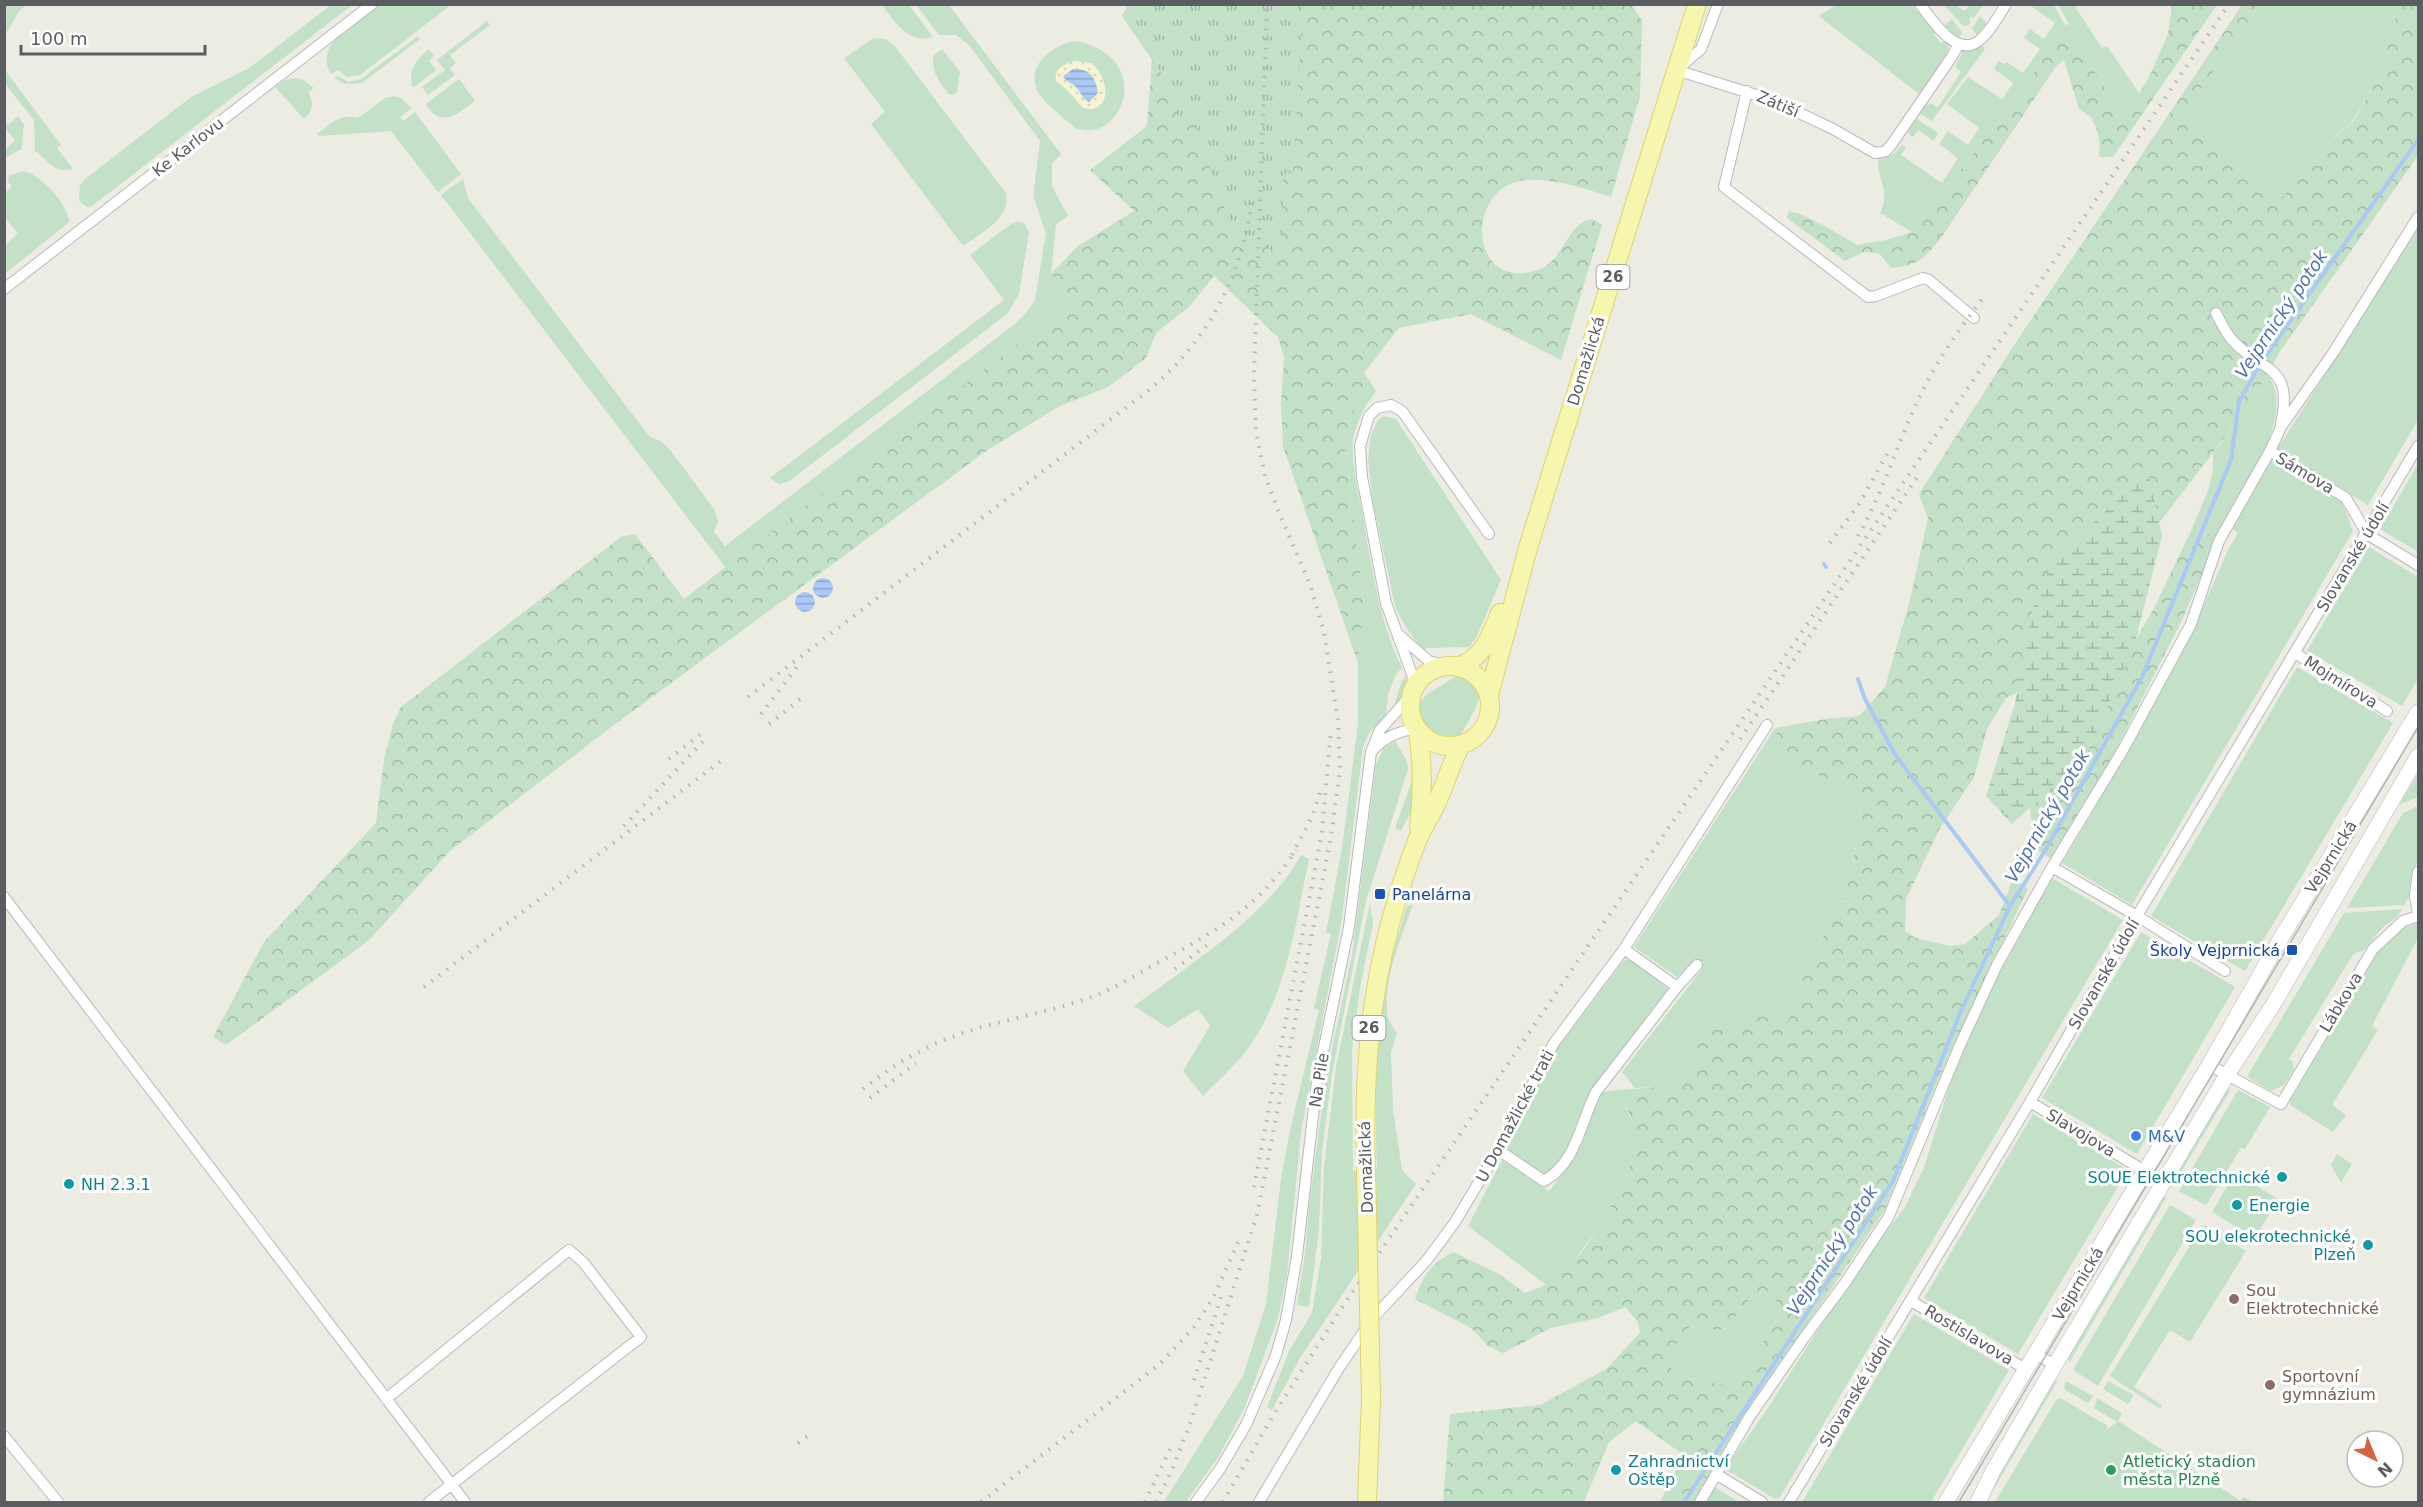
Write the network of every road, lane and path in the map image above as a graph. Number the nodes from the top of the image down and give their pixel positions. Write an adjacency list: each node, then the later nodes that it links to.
1 (372, 4): 10 (street, Ke Karlovu)
2 (1696, 4): 7 (main road, Domažlická / 26)
3 (1718, 4): 7 (street)
4 (1920, 4): 6 (street)
5 (2006, 4): 6 (street)
6 (1959, 44): 8 (street, Zátiší)
7 (1676, 70): 8 (street, Zátiší); 18 (main road, Domažlická / 26)
8 (1747, 91): 12 (street)
9 (2418, 217): 13 (street)
10 (4, 289)
11 (2216, 313): 13 (street)
12 (1974, 318)
13 (2281, 427): 15 (street)
14 (2418, 446): 17 (street, Slovanské údolí)
15 (2270, 452): 17 (street, Sámova); 34 (street)
16 (1489, 534): 20 (street)
17 (2367, 534): 19 (street, Sámova); 21 (street, Slovanské údolí)
18 (1528, 548): 22 (main road, Domažlická / 26); 24 (main road, Domažlická / 26)
19 (2418, 565)
20 (1396, 633): 22 (street); 23 (street)
21 (2295, 653): 25 (street, Mojmírova); 37 (street, Slovanské údolí)
22 (1452, 666): 23 (main road, Domažlická / 26); 24 (main road)
23 (1414, 689): 28 (main road, Domažlická / 26); 31 (street, Na Pile)
24 (1489, 695): 29 (main road, Domažlická / 26)
25 (2387, 711)
26 (2418, 712): 30 (main road, Vejprnická)
27 (1767, 725): 39 (street, U Domažlické trati)
28 (1417, 730): 29 (main road); 31 (street); 33 (main road, Domažlická / 26)
29 (1460, 746): 33 (main road, Domažlická / 26)
30 (2396, 750): 32 (street); 43 (main road, Vejprnická)
31 (1371, 752): 60 (street, Na Pile)
32 (2417, 762): 44 (main road, Vejprnická)
33 (1418, 838): 62 (main road, Domažlická / 26, bridge)
34 (2052, 867): 37 (street); 55 (street)
35 (2418, 872): 38 (street, Lábkova)
36 (4, 897): 53 (street)
37 (2137, 916): 41 (street); 45 (street, Slovanské údolí)
38 (2418, 916): 44 (street, Lábkova)
39 (1624, 949): 42 (street); 46 (street, U Domažlické trati)
40 (1697, 965): 42 (street)
41 (2225, 971)
42 (1677, 987): 46 (street)
43 (2209, 1065): 44 (street); 47 (main road, Vejprnická)
44 (2227, 1075): 48 (main road, Vejprnická)
45 (2030, 1102): 47 (street, Slavojova); 49 (street, Slovanské údolí)
46 (1497, 1152): 61 (street, U Domažlické trati)
47 (2145, 1171): 48 (street, Slavojova); 50 (main road, Vejprnická)
48 (2163, 1182): 51 (main road, Vejprnická)
49 (1911, 1301): 52 (street, Rostislavova); 65 (street, Slovanské údolí)
50 (2036, 1354): 51 (street); 52 (main road, Vejprnická)
51 (2055, 1365): 67 (main road, Vejprnická)
52 (2027, 1370): 66 (main road, Vejprnická)
53 (386, 1399): 56 (street); 56 (street)
54 (4, 1436): 57 (street)
55 (1716, 1474): 63 (street); 64 (street)
56 (452, 1485): 58 (street); 59 (street)
57 (58, 1503)
58 (429, 1503)
59 (465, 1503)
60 (1196, 1503)
61 (1259, 1503)
62 (1367, 1503)
63 (1700, 1503)
64 (1762, 1503)
65 (1789, 1503)
66 (1946, 1503)
67 (1978, 1503)

